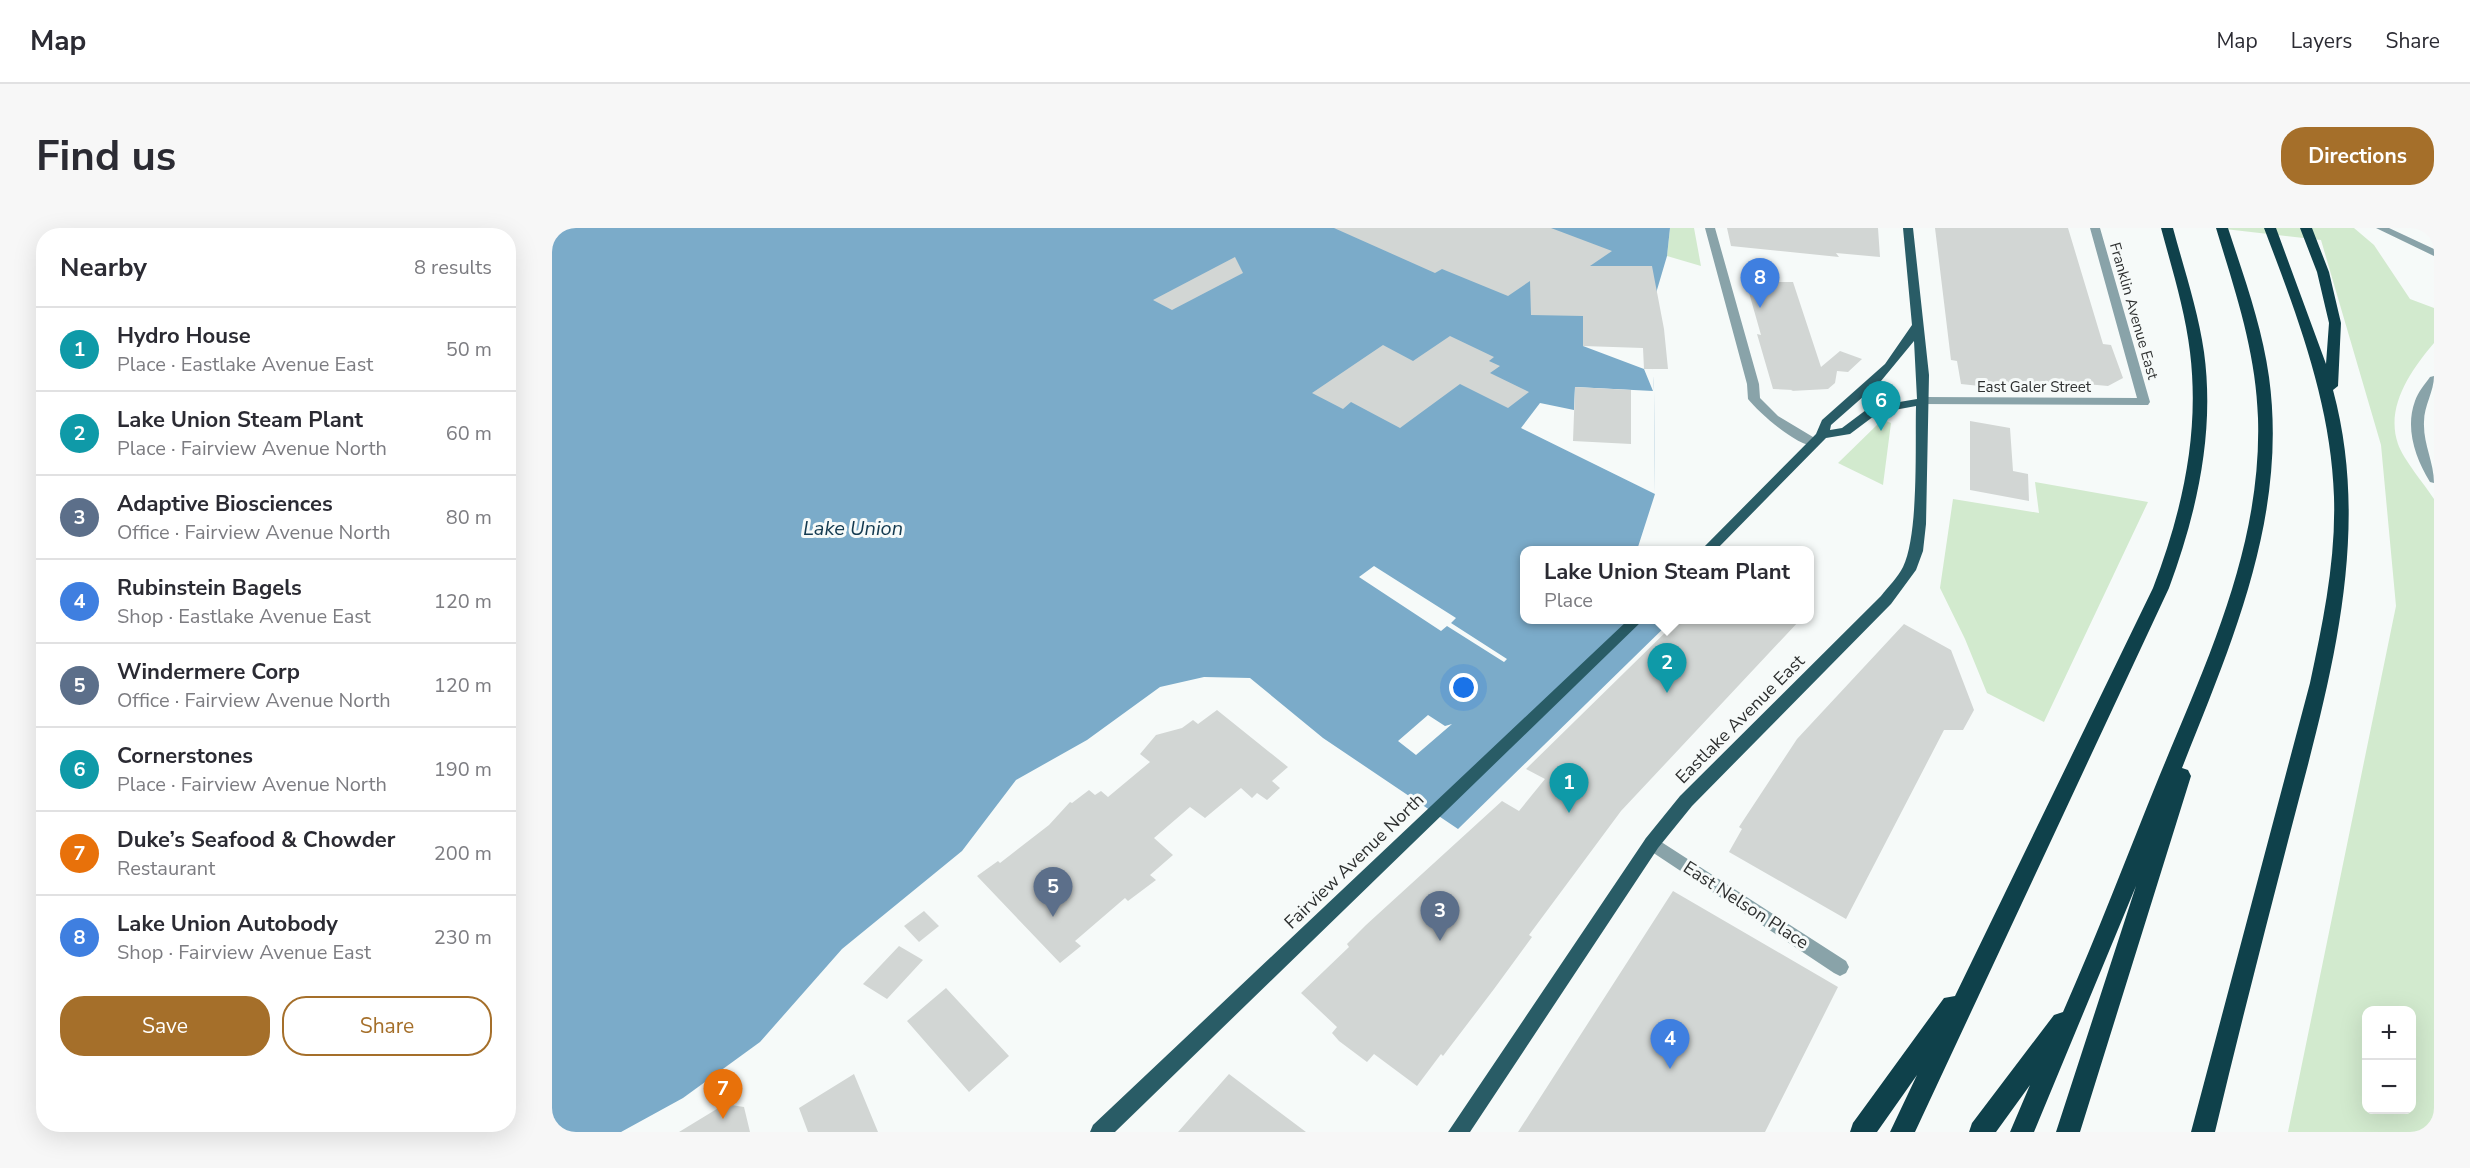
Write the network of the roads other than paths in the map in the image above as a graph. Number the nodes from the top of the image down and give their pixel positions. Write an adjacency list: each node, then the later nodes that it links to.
1 (1710, 228): 15 (street)
2 (1908, 228): 10 (main road, Eastlake Avenue East)
3 (2095, 228): 13 (street, Franklin Avenue East)
4 (2167, 228): 21 (highway)
5 (2222, 228): 19 (highway)
6 (2270, 228): 14 (highway)
7 (2306, 228): 14 (highway)
8 (2381, 228): 9 (street)
9 (2434, 253)
10 (1918, 324): 12 (main road, Eastlake Avenue East); 15 (main road)
11 (2434, 379): 16 (street)
12 (1923, 401): 13 (street, East Galer Street); 15 (main road); 20 (main road, Eastlake Avenue East)
13 (2144, 402)
14 (2330, 405): 24 (highway)
15 (1818, 439): 17 (main road)
16 (2434, 479)
17 (1712, 546)
18 (1632, 624): 25 (main road, Fairview Avenue North)
19 (2220, 651): 23 (highway); 31 (highway)
20 (1652, 843): 22 (street, East Nelson Place); 26 (main road, Eastlake Avenue East)
21 (1980, 965): 27 (highway); 28 (highway)
22 (1840, 967)
23 (2080, 998): 29 (highway); 30 (highway)
24 (2211, 1099): 32 (highway); 33 (highway)
25 (1100, 1132)
26 (1458, 1132)
27 (1862, 1132)
28 (1902, 1132)
29 (1981, 1132)
30 (2022, 1132)
31 (2068, 1132)
32 (2196, 1132)
33 (2203, 1132)

